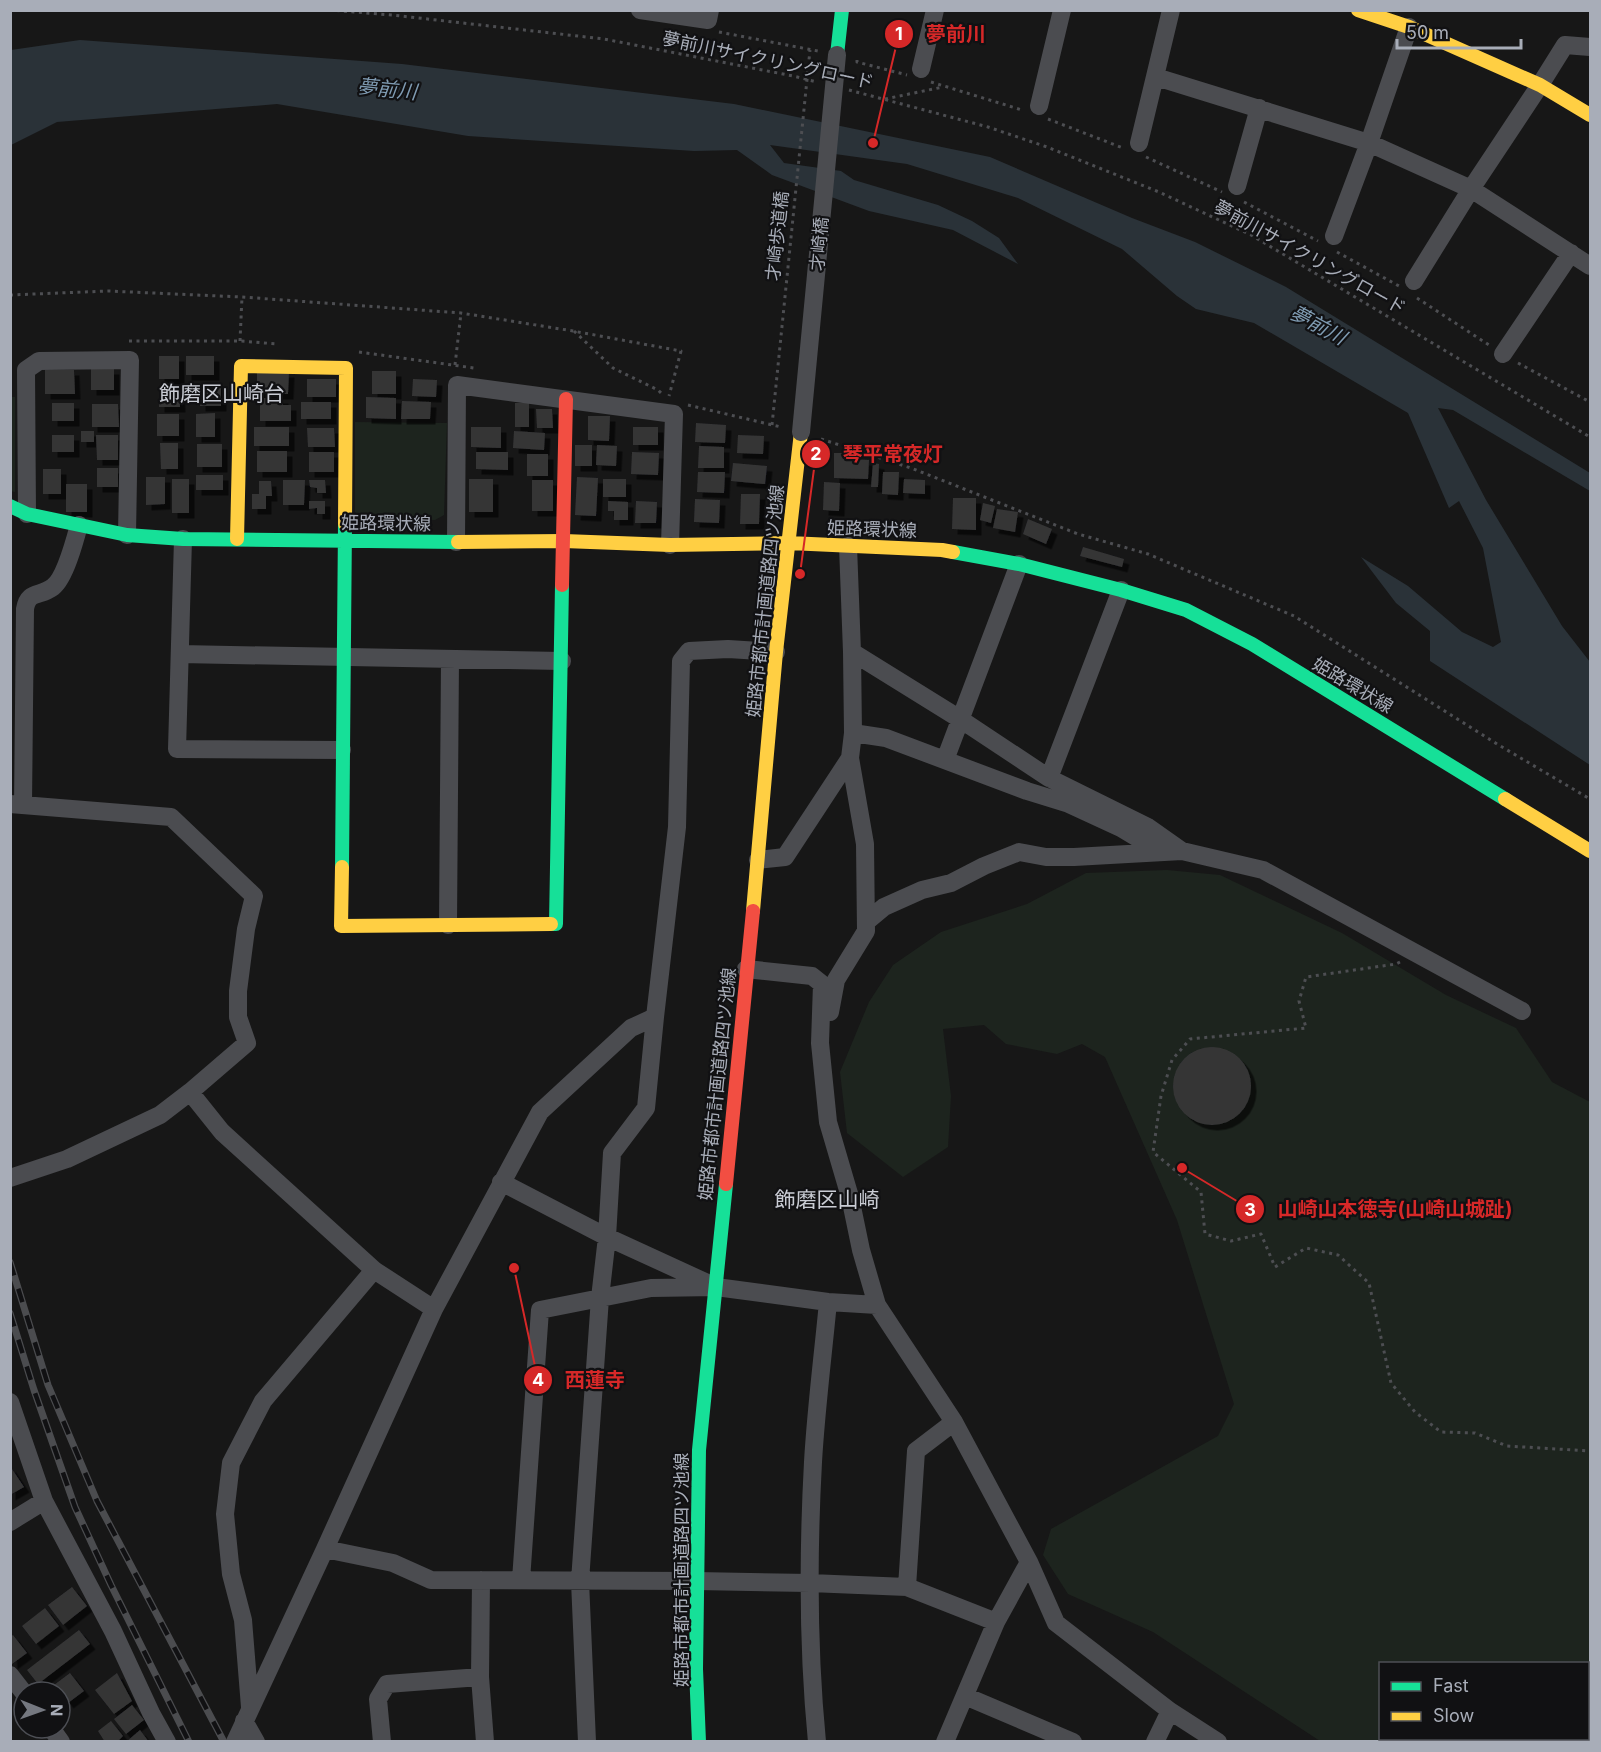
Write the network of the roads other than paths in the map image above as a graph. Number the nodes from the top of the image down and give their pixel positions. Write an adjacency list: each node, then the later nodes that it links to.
1 (640, 10): 7 (street)
2 (842, 10): 10 (street)
3 (935, 10): 11 (street)
4 (1062, 10): 15 (street)
5 (1171, 10): 12 (street)
6 (1358, 10): 8 (street)
7 (709, 15)
8 (1409, 27): 13 (street); 17 (street)
9 (1589, 43): 13 (street)
10 (833, 49): 27 (street, 才崎橋, bridge)
11 (920, 75)
12 (1156, 77): 14 (street); 18 (street)
13 (1540, 86): 16 (street); 19 (street)
14 (1259, 108): 17 (street); 20 (street)
15 (1038, 112)
16 (1590, 114)
17 (1369, 143): 19 (street); 21 (street)
18 (1135, 149)
19 (1471, 189): 22 (street); 24 (street)
20 (1232, 192)
21 (1327, 242)
22 (1571, 253): 23 (street); 25 (street)
23 (1590, 266)
24 (1413, 290)
25 (1503, 354)
26 (567, 399): 34 (street); 35 (street); 37 (street)
27 (801, 432): 36 (street, 姫路市都市計画道路四ツ池線)
28 (19, 510): 29 (street, 姫路環状線); 30 (street)
29 (79, 525): 30 (street, 姫路環状線); 54 (street)
30 (128, 535): 31 (street, 姫路環状線)
31 (183, 539): 32 (street, 姫路環状線); 43 (street)
32 (237, 539): 33 (street, 姫路環状線); 33 (street)
33 (345, 541): 35 (street, 姫路環状線); 44 (street)
34 (564, 541): 35 (street, 姫路環状線); 37 (street, 姫路環状線); 46 (street)
35 (456, 542)
36 (789, 543): 37 (street, 姫路環状線); 38 (street, 姫路環状線); 41 (street, 姫路市都市計画道路四ツ池線)
37 (670, 545)
38 (848, 546): 39 (street, 姫路環状線); 42 (street)
39 (1019, 564): 40 (street, 姫路環状線); 47 (street)
40 (1121, 590): 52 (street); 56 (street, 姫路環状線)
41 (776, 652): 58 (street, 姫路市都市計画道路四ツ池線); 63 (street)
42 (852, 652): 47 (street); 48 (street)
43 (180, 654): 44 (street); 49 (street)
44 (343, 657): 45 (street); 49 (street)
45 (450, 659): 46 (street); 60 (street)
46 (562, 661): 60 (street)
47 (960, 719): 51 (street); 52 (street)
48 (853, 733): 50 (street); 51 (street)
49 (342, 750): 60 (street)
50 (850, 758): 58 (street); 59 (street)
51 (945, 760): 53 (street)
52 (1049, 778): 53 (street)
53 (1072, 798): 55 (street); 57 (street)
54 (17, 805): 64 (street)
55 (1182, 851): 57 (street); 62 (street)
56 (1590, 851)
57 (1161, 852): 59 (street)
58 (759, 860): 61 (street, 姫路市都市計画道路四ツ池線)
59 (866, 922): 72 (street)
60 (448, 925)
61 (746, 969): 69 (street, 姫路市都市計画道路四ツ池線); 72 (street)
62 (1522, 1011)
63 (655, 1017): 66 (street); 67 (street)
64 (190, 1092): 65 (street); 68 (street)
65 (10, 1178)
66 (501, 1182): 67 (street); 73 (street)
67 (607, 1237): 69 (street); 70 (street)
68 (374, 1270): 73 (street); 90 (street)
69 (716, 1287): 70 (street); 71 (street); 83 (street, 姫路市都市計画道路四ツ池線)
70 (600, 1298): 81 (street); 82 (street)
71 (828, 1302): 72 (street); 84 (street)
72 (877, 1305): 75 (street)
73 (434, 1309): 78 (street)
74 (10, 1402): 76 (street)
75 (954, 1422): 79 (street); 85 (street)
76 (44, 1501): 77 (street); 91 (street)
77 (10, 1522)
78 (325, 1549): 80 (street); 90 (street)
79 (1029, 1562): 86 (street); 89 (street)
80 (481, 1580): 81 (street); 87 (street)
81 (521, 1580): 82 (street)
82 (580, 1581): 83 (street); 96 (street)
83 (696, 1581): 84 (street); 97 (street, 姫路市都市計画道路四ツ池線)
84 (810, 1583): 85 (street); 98 (street)
85 (907, 1587): 86 (street)
86 (996, 1622): 88 (street)
87 (480, 1677): 94 (street); 95 (street)
88 (965, 1696): 99 (street); 100 (street)
89 (1170, 1711): 101 (street); 102 (street)
90 (247, 1715): 92 (street); 93 (street)
91 (167, 1742)
92 (235, 1742)
93 (256, 1742)
94 (382, 1742)
95 (486, 1742)
96 (587, 1742)
97 (699, 1742)
98 (817, 1742)
99 (945, 1742)
100 (1073, 1742)
101 (1155, 1742)
102 (1218, 1742)

